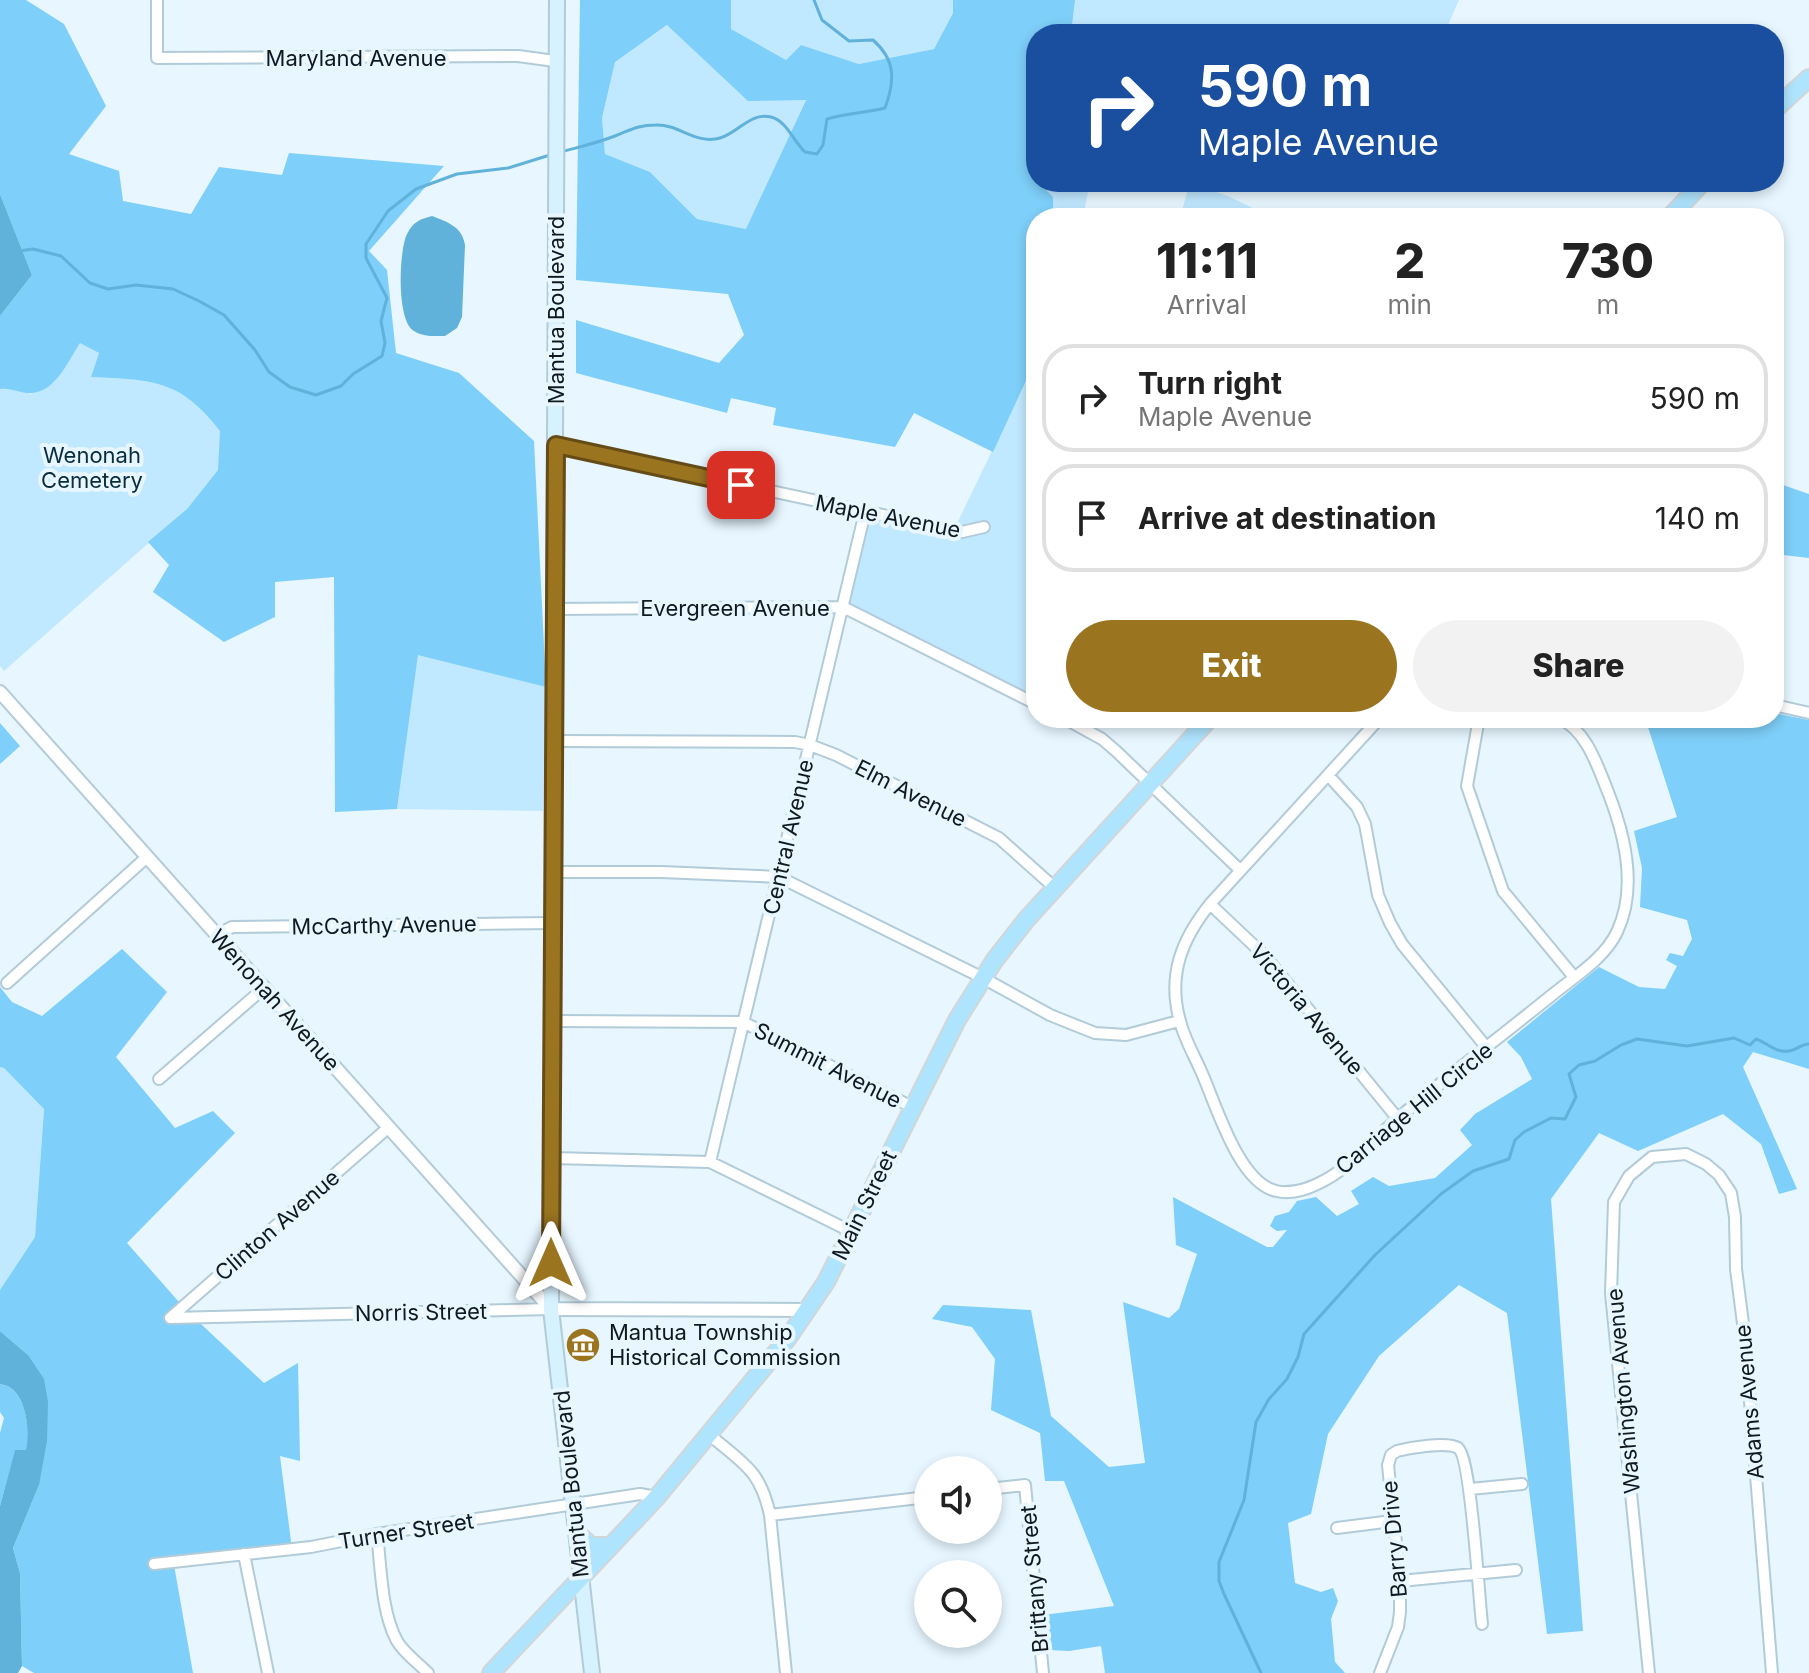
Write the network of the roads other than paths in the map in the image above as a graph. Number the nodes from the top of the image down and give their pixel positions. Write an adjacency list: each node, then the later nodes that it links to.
1 (157, 0): 3 (street, Maryland Avenue)
2 (557, 0): 3 (main road, Mantua Boulevard)
3 (555, 61): 8 (main road, Mantua Boulevard)
4 (1809, 78): 5 (main road)
5 (1784, 101)
6 (1694, 192): 7 (main road)
7 (1678, 208)
8 (556, 445): 9 (street, Maple Avenue); 12 (main road, Mantua Boulevard)
9 (865, 512): 10 (street, Maple Avenue); 11 (street, Central Avenue)
10 (984, 527)
11 (843, 607): 12 (street, Evergreen Avenue); 14 (street, Evergreen Avenue); 23 (street, Central Avenue)
12 (555, 609): 22 (main road, Mantua Boulevard)
13 (0, 692): 26 (street, Wenonah Avenue)
14 (1026, 699)
15 (1784, 707): 16 (street)
16 (1809, 713)
17 (1082, 728): 25 (street)
18 (1201, 728): 25 (main road, Main Street)
19 (1371, 728): 24 (street, Carriage Hill Circle)
20 (1477, 728): 34 (street)
21 (1571, 728): 34 (street, Carriage Hill Circle)
22 (555, 741): 23 (street, Elm Avenue); 28 (main road, Mantua Boulevard)
23 (810, 745): 29 (street, Central Avenue); 30 (street, Elm Avenue)
24 (1328, 775): 27 (street, Carriage Hill Circle); 41 (street)
25 (1151, 783): 27 (street); 30 (main road, Main Street)
26 (147, 857): 33 (street, Wenonah Avenue); 36 (street)
27 (1240, 870): 31 (street, Carriage Hill Circle)
28 (560, 872): 29 (street); 32 (main road, Mantua Boulevard)
29 (779, 877): 35 (street); 40 (street, Central Avenue)
30 (1055, 888): 35 (main road, Main Street)
31 (1210, 904): 39 (street, Carriage Hill Circle); 44 (street, Victoria Avenue)
32 (554, 923): 33 (street, McCarthy Avenue); 38 (main road, Mantua Boulevard)
33 (217, 935): 37 (street, Wenonah Avenue)
34 (1574, 977): 41 (street, Carriage Hill Circle)
35 (983, 978): 39 (street); 43 (main road, Main Street)
36 (7, 983)
37 (264, 988): 42 (street); 45 (street, Wenonah Avenue)
38 (553, 1021): 40 (street, Summit Avenue); 47 (main road, Mantua Boulevard)
39 (1179, 1021): 44 (street, Carriage Hill Circle)
40 (743, 1022): 43 (street, Summit Avenue); 48 (street, Central Avenue)
41 (1487, 1048): 44 (street, Carriage Hill Circle)
42 (159, 1079)
43 (912, 1107): 49 (main road, Main Street)
44 (1398, 1119)
45 (389, 1127): 50 (street, Wenonah Avenue); 52 (street, Clinton Avenue)
46 (1686, 1154): 80 (street, Washington Avenue); 81 (street, Adams Avenue)
47 (552, 1158): 48 (street); 50 (main road, Mantua Boulevard)
48 (710, 1162): 49 (street)
49 (850, 1231): 51 (main road, Main Street)
50 (551, 1309): 51 (street, Norris Street); 52 (street, Norris Street); 59 (main road, Mantua Boulevard)
51 (809, 1310): 53 (main road, Main Street)
52 (178, 1318)
53 (710, 1435): 57 (main road, Main Street); 60 (street)
54 (1522, 1484): 56 (street)
55 (1002, 1487): 78 (street, Brittany Street)
56 (1470, 1489): 61 (street, Barry Drive); 69 (street, Barry Drive)
57 (657, 1497): 59 (street, Turner Street); 65 (main road, Main Street)
58 (914, 1499): 60 (street)
59 (573, 1504): 63 (main road, Mantua Boulevard); 64 (street, Turner Street)
60 (770, 1515): 77 (street)
61 (1392, 1521): 62 (street); 71 (street, Barry Drive)
62 (1337, 1528)
63 (577, 1533): 65 (main road); 70 (main road, Mantua Boulevard)
64 (377, 1534): 66 (street, Turner Street); 75 (street)
65 (611, 1546): 70 (main road, Main Street)
66 (244, 1554): 67 (street, Turner Street); 74 (street)
67 (154, 1564)
68 (1516, 1570): 69 (street)
69 (1476, 1573): 71 (street); 72 (street, Barry Drive)
70 (581, 1578): 73 (main road, Main Street); 76 (main road, Mantua Boulevard)
71 (1400, 1581): 79 (street, Barry Drive)
72 (1482, 1624)
73 (493, 1672)
74 (268, 1673)
75 (428, 1673)
76 (592, 1673)
77 (786, 1673)
78 (1043, 1673)
79 (1380, 1673)
80 (1649, 1673)
81 (1772, 1673)

